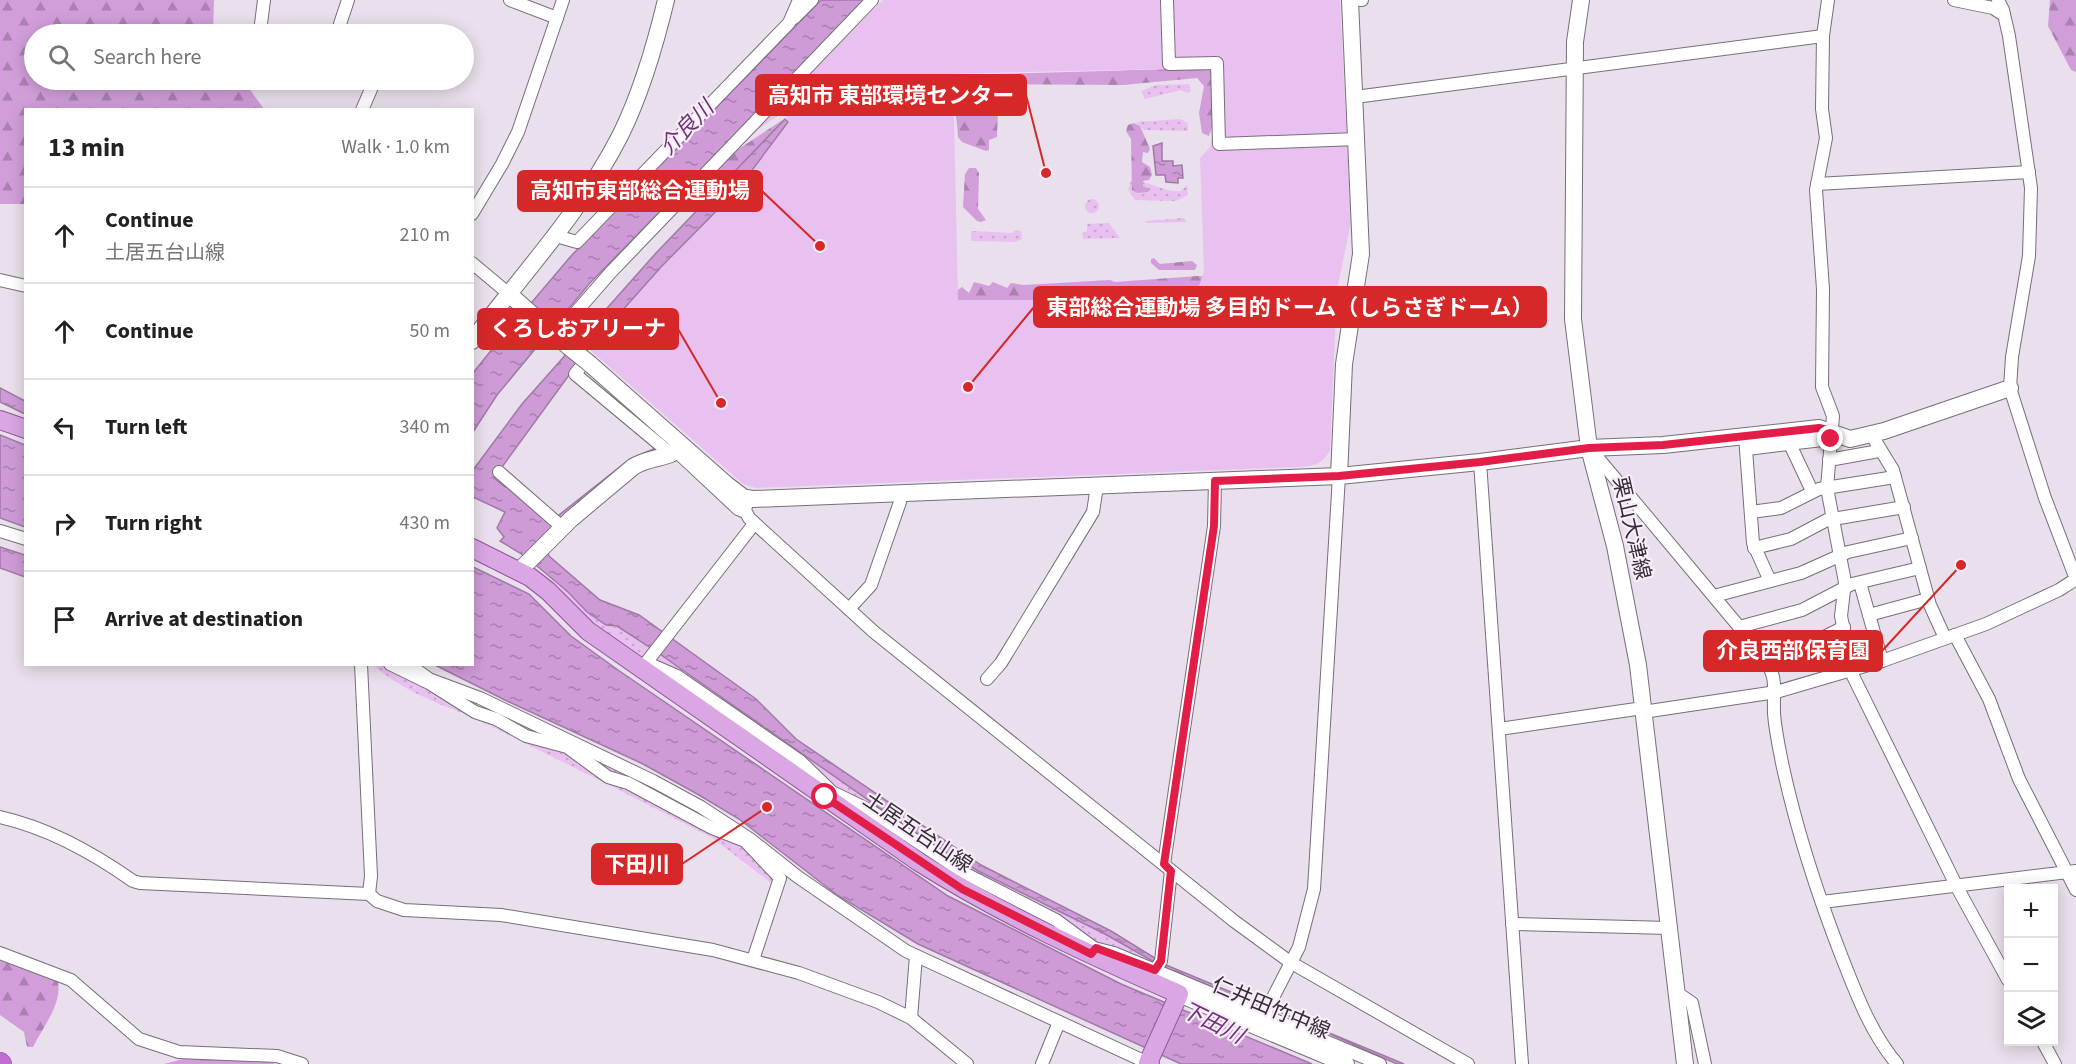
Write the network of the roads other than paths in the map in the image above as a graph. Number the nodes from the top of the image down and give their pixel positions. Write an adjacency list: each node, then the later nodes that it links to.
1 (264, 0): 18 (street)
2 (348, 0): 19 (street)
3 (510, 0): 16 (street)
4 (563, 0): 16 (street)
5 (666, 0): 29 (street)
6 (799, 0): 17 (street)
7 (812, 0): 17 (street)
8 (872, 0): 34 (street)
9 (1167, 0): 25 (street)
10 (1350, 0): 23 (street)
11 (1581, 0): 21 (street, 栗山大津線)
12 (1828, 0): 20 (street)
13 (1954, 0): 15 (street)
14 (1998, 0): 15 (street)
15 (2004, 15): 26 (street)
16 (557, 18): 28 (street)
17 (789, 23): 29 (street)
18 (261, 24)
19 (340, 24)
20 (1823, 36): 21 (street); 27 (street)
21 (1575, 67): 23 (street); 43 (street, 栗山大津線)
22 (371, 90): 24 (street)
23 (1355, 97): 25 (street)
24 (363, 108)
25 (1357, 139): 49 (street)
26 (2029, 172): 27 (street); 36 (street)
27 (1817, 184): 40 (street)
28 (474, 211)
29 (556, 236): 33 (street)
30 (474, 265): 33 (street)
31 (0, 280): 32 (street)
32 (24, 286)
33 (515, 300): 34 (street); 35 (street)
34 (555, 334): 44 (street, bridge)
35 (474, 340)
36 (2010, 388): 39 (street); 70 (street)
37 (0, 420): 38 (main road)
38 (24, 428)
39 (1871, 434): 40 (street); 45 (street)
40 (1831, 435): 41 (street); 46 (street)
41 (1787, 438): 42 (street); 54 (street)
42 (1746, 443): 43 (street); 58 (street)
43 (1589, 448): 47 (street); 74 (street); 91 (street, 栗山大津線)
44 (677, 451): 56 (street); 60 (street)
45 (1879, 451): 46 (street); 50 (street)
46 (1829, 460): 52 (street)
47 (1480, 462): 49 (street); 92 (street)
48 (499, 472): 60 (street)
49 (1339, 476): 51 (street); 107 (street)
50 (1895, 477): 52 (street); 57 (street)
51 (1215, 481): 53 (street); 95 (street)
52 (1827, 488): 54 (street); 59 (street)
53 (1095, 492): 55 (street); 88 (street)
54 (1812, 492): 58 (street)
55 (900, 493): 56 (street); 76 (street)
56 (746, 505): 61 (street)
57 (1904, 507): 59 (street); 64 (street)
58 (1751, 512): 65 (street)
59 (1834, 519): 65 (street); 67 (street)
60 (558, 523): 68 (street)
61 (754, 524): 76 (street); 83 (street)
62 (0, 531): 63 (street)
63 (24, 538)
64 (1912, 538): 67 (street); 69 (street)
65 (1754, 548): 71 (street)
66 (474, 549): 68 (main road, 土居五台山線)
67 (1841, 555): 71 (street); 73 (street)
68 (522, 567): 83 (main road, 土居五台山線)
69 (1920, 568): 72 (street); 75 (street)
70 (2076, 579): 80 (street)
71 (1770, 581): 74 (street)
72 (1860, 583): 73 (street); 77 (street)
73 (1844, 588): 78 (street); 79 (street)
74 (1714, 596): 78 (street)
75 (1928, 599): 77 (street); 80 (street)
76 (849, 609): 95 (street)
77 (1869, 615): 82 (street)
78 (1739, 627): 81 (street)
79 (1844, 627): 81 (street); 87 (street)
80 (1950, 637): 82 (street); 96 (street)
81 (1764, 657): 90 (street)
82 (1882, 661): 87 (street)
83 (647, 662): 103 (main road, 土居五台山線)
84 (361, 666): 99 (street)
85 (395, 666): 89 (street)
86 (410, 666): 89 (street)
87 (1854, 669): 90 (street); 97 (street)
88 (987, 679)
89 (429, 681): 94 (street)
90 (1776, 692): 91 (street); 100 (street)
91 (1643, 710): 92 (street); 102 (street, 栗山大津線)
92 (1499, 729): 101 (street)
93 (0, 817): 99 (street)
94 (749, 841): 105 (street); 106 (street)
95 (1167, 867): 107 (street); 108 (street)
96 (2071, 873): 97 (street); 98 (street)
97 (1957, 886): 100 (street); 109 (street)
98 (2076, 890)
99 (369, 894): 106 (street)
100 (1822, 902): 126 (street)
101 (1512, 924): 102 (street); 123 (street)
102 (1669, 928): 110 (street, 栗山大津線)
103 (1092, 951): 108 (street); 111 (main road, 土居五台山線)
104 (0, 953): 117 (street)
105 (916, 956): 113 (street); 114 (street)
106 (753, 960): 113 (street)
107 (1290, 962): 112 (street); 122 (street)
108 (1158, 965): 112 (street)
109 (2004, 973)
110 (1676, 992): 124 (street, 栗山大津線); 125 (street)
111 (1178, 997): 116 (main road); 120 (street, 仁井田竹中線)
112 (1266, 1010): 121 (street)
113 (911, 1018): 118 (street)
114 (1059, 1022): 116 (street); 119 (street)
115 (2046, 1046): 127 (street)
116 (1149, 1062)
117 (302, 1064)
118 (967, 1064)
119 (1042, 1064)
120 (1346, 1064)
121 (1380, 1064)
122 (1468, 1064)
123 (1522, 1064)
124 (1685, 1064)
125 (1705, 1064)
126 (1897, 1064)
127 (2055, 1064)

